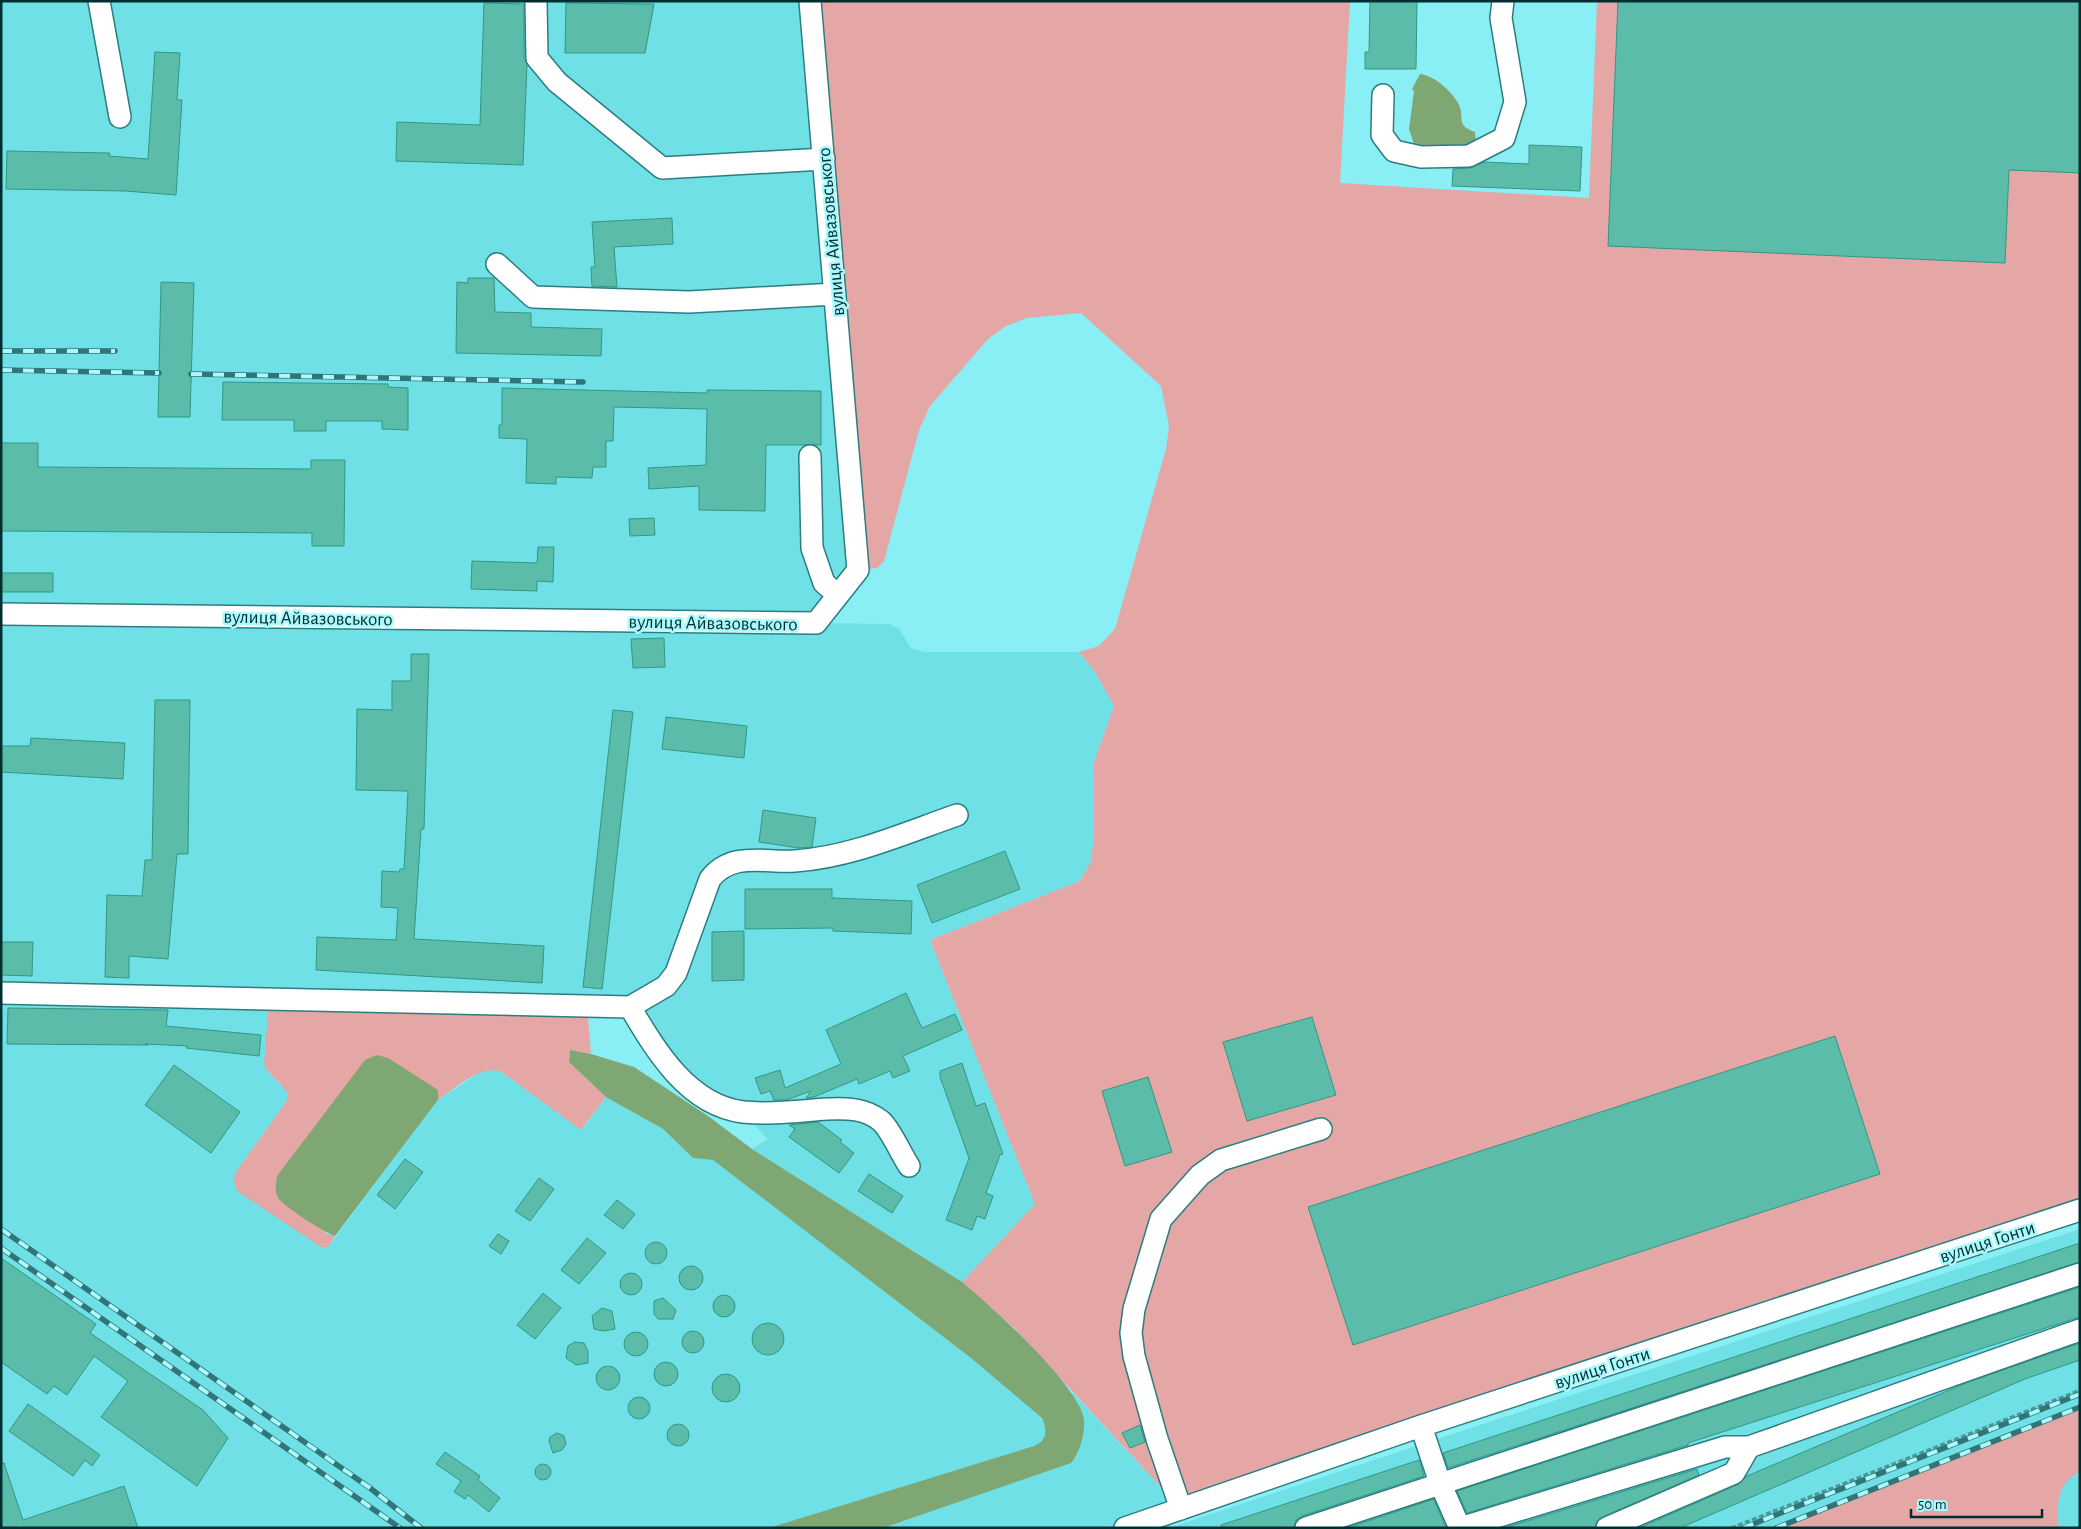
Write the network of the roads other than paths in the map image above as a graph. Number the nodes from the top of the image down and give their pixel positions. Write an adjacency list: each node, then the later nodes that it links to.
1 (99, 1): 6 (street)
2 (536, 1): 7 (street)
3 (810, 1): 7 (street, вулиця Айвазовського)
4 (1502, 1): 5 (street)
5 (1383, 95)
6 (120, 117)
7 (824, 159): 9 (street, вулиця Айвазовського)
8 (497, 264): 9 (street)
9 (835, 294): 11 (street, вулиця Айвазовського)
10 (810, 456): 11 (street)
11 (838, 596): 12 (street, вулиця Айвазовського)
12 (1, 614)
13 (957, 815): 15 (street)
14 (1, 993): 15 (street)
15 (630, 1007): 17 (street)
16 (1321, 1129): 24 (street)
17 (909, 1166)
18 (2080, 1210): 21 (street, вулиця Гонти)
19 (2080, 1274): 23 (street)
20 (2080, 1330): 22 (street)
21 (1421, 1426): 23 (street); 24 (street, вулиця Гонти)
22 (1749, 1446): 27 (street); 28 (street)
23 (1440, 1483): 26 (street); 27 (street)
24 (1181, 1509): 25 (street, вулиця Гонти)
25 (1129, 1527)
26 (1306, 1528)
27 (1460, 1528)
28 (1607, 1528)

